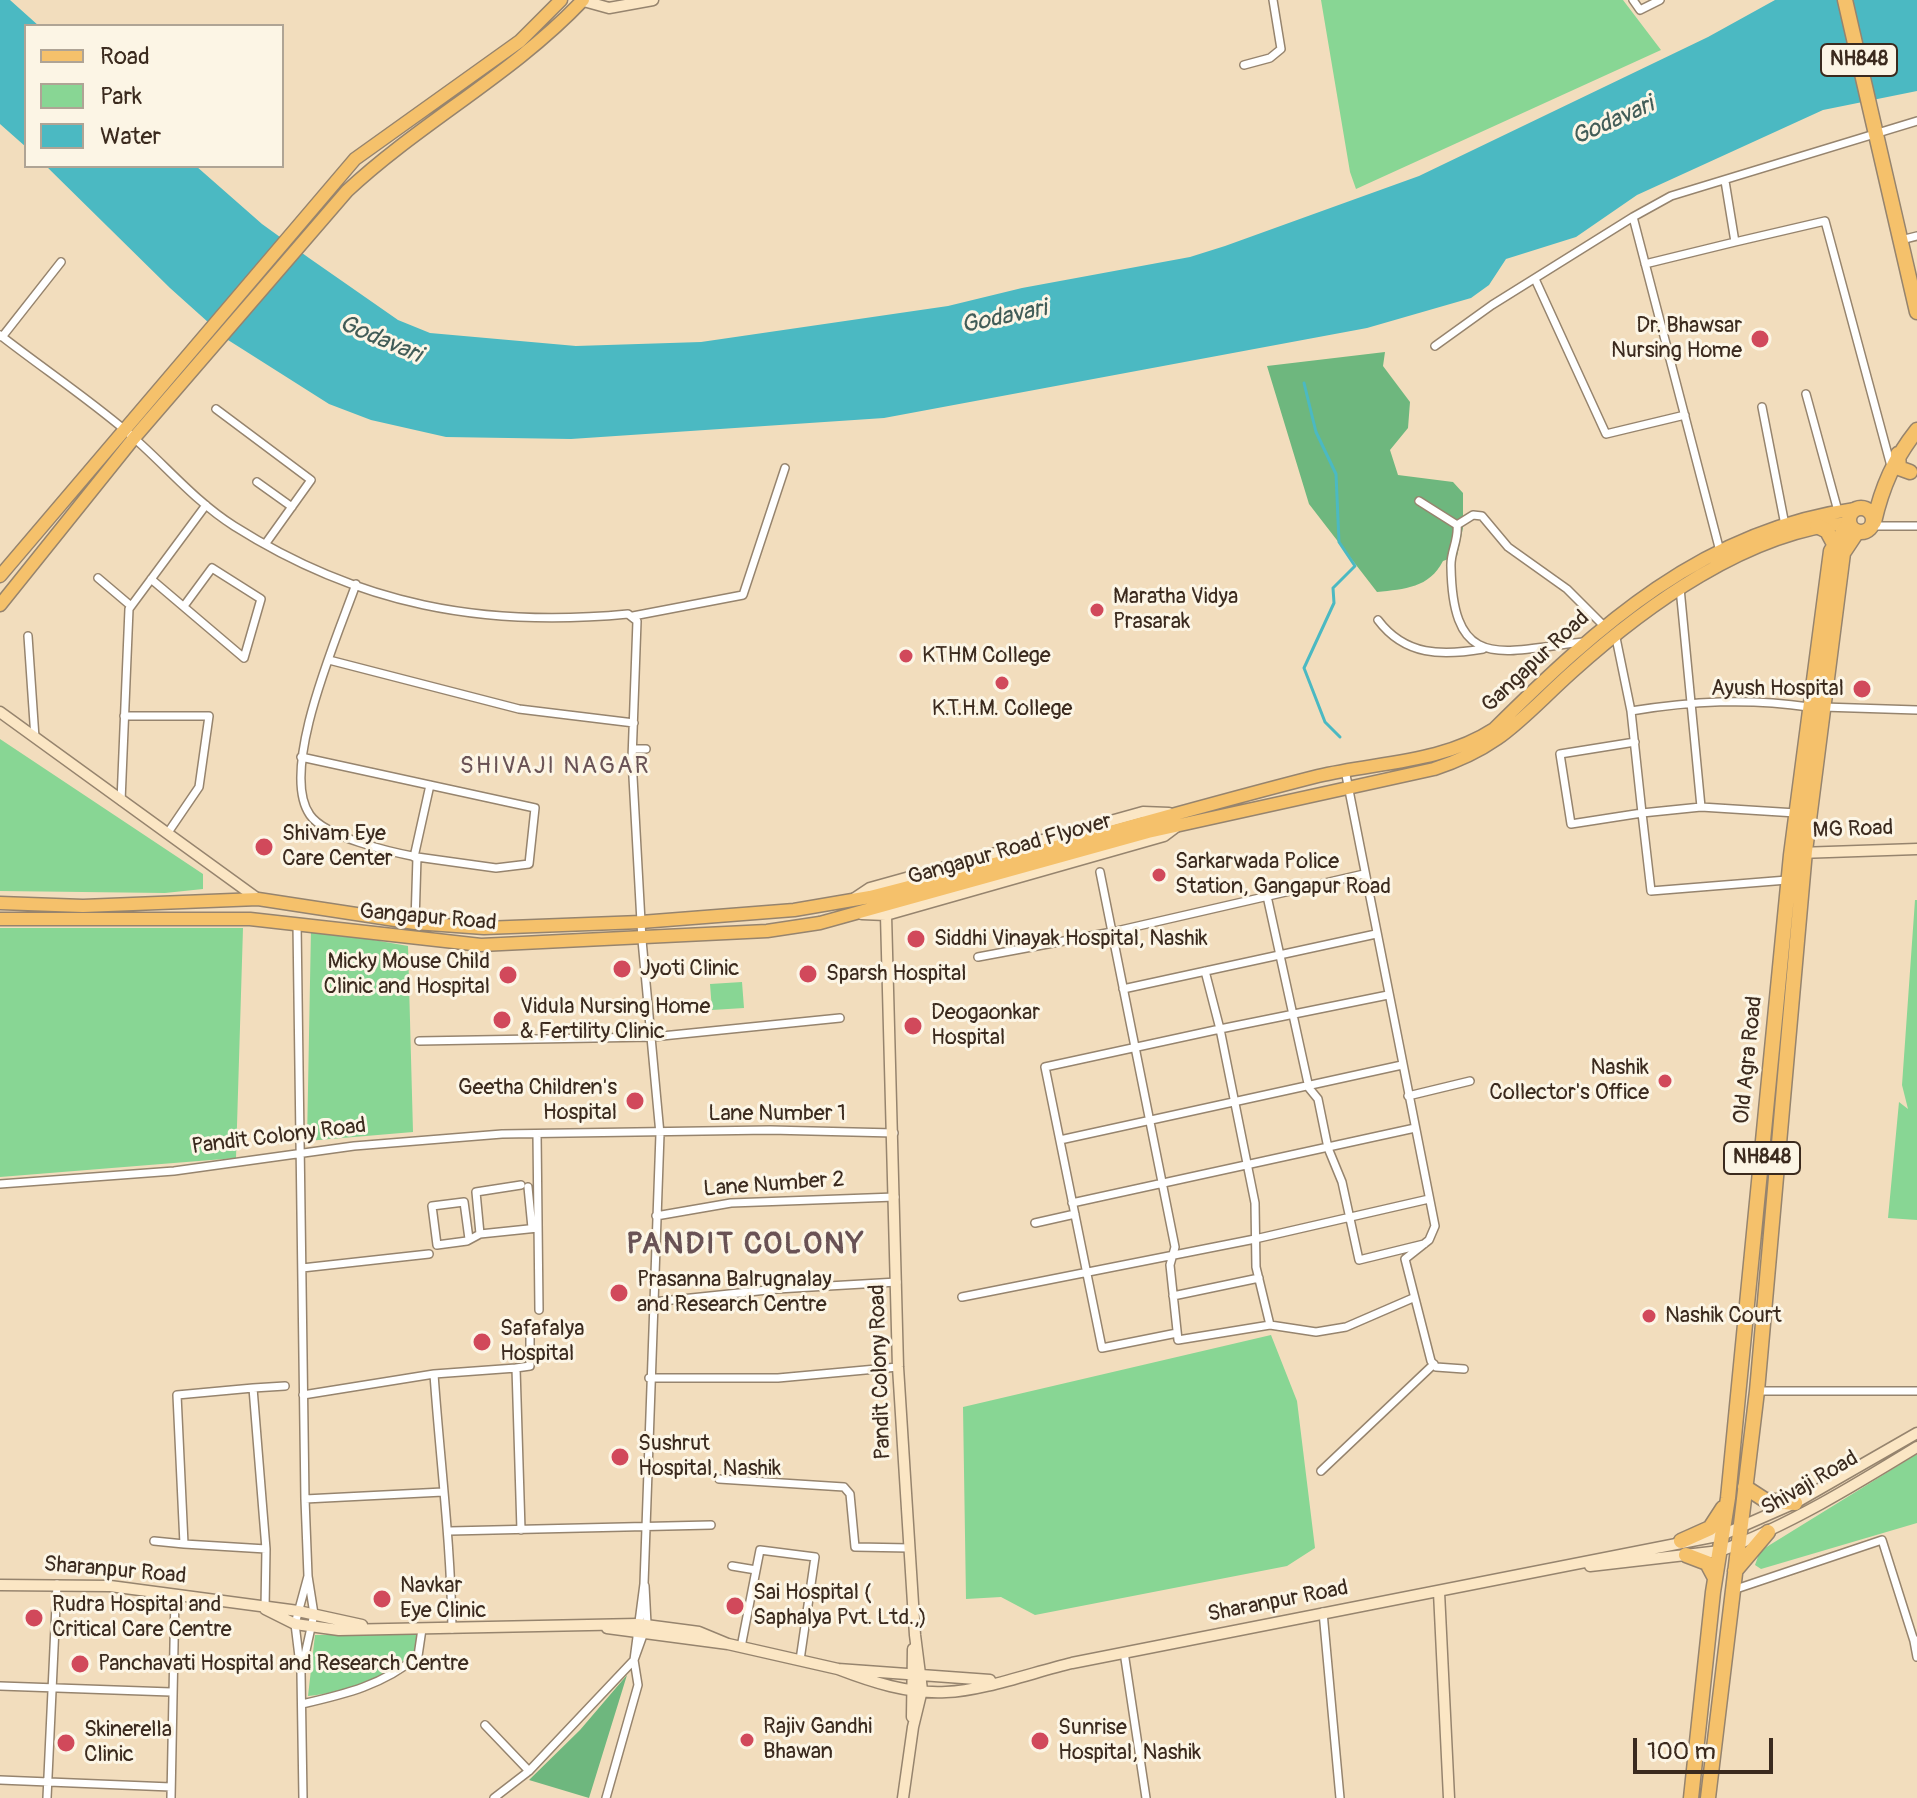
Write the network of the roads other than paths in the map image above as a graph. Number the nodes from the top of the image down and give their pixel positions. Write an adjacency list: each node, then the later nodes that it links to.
1 (561, 0): 28 (main road)
2 (582, 0): 3 (main road); 28 (main road)
3 (653, 0)
4 (1273, 0): 8 (street)
5 (1633, 0): 6 (street)
6 (1660, 0)
7 (1845, 0): 10 (highway, NH848)
8 (1244, 65)
9 (1917, 121): 10 (street)
10 (1873, 127): 11 (street); 14 (highway, NH848)
11 (1725, 181): 12 (street); 15 (street)
12 (1633, 217): 17 (street); 18 (street)
13 (1917, 236): 14 (street)
14 (1901, 240): 19 (highway, NH848)
15 (1735, 242): 17 (street); 29 (street)
16 (61, 262): 21 (street)
17 (1645, 264): 26 (street)
18 (1535, 279): 22 (street); 26 (street)
19 (1915, 295): 20 (highway, NH848)
20 (1917, 312)
21 (1, 336): 28 (street)
22 (1435, 346)
23 (1806, 394): 37 (street)
24 (1762, 407): 41 (street)
25 (216, 409): 36 (street)
26 (1685, 415): 46 (street)
27 (1917, 430): 29 (highway)
28 (129, 434): 35 (street); 48 (main road); 53 (main road)
29 (1895, 461): 31 (highway); 33 (highway)
30 (785, 468): 56 (street)
31 (1913, 472): 33 (main road)
32 (257, 482): 36 (street)
33 (1882, 489): 38 (highway, Old Agra Road / NH848); 39 (highway)
34 (1419, 501): 40 (street)
35 (206, 505): 44 (street); 50 (street)
36 (292, 507): 44 (street)
37 (1838, 511): 38 (main road, Gangapur Road); 41 (main road, Gangapur Road)
38 (1854, 521): 39 (highway); 39 (highway); 42 (main road, Gangapur Road); 45 (highway, Old Agra Road / NH848); 65 (highway, Old Agra Road / NH848)
39 (1873, 524): 43 (street)
40 (1457, 525): 58 (street); 62 (street)
41 (1785, 525): 46 (main road, Gangapur Road)
42 (1817, 526): 45 (highway); 47 (main road, Gangapur Road)
43 (1917, 526)
44 (266, 543): 51 (street)
45 (1834, 544): 65 (highway, Old Agra Road / NH848)
46 (1720, 551): 47 (street); 58 (main road, Gangapur Road)
47 (1723, 564): 52 (main road, Gangapur Road)
48 (0, 576)
49 (98, 578): 54 (street)
50 (151, 579): 54 (street); 55 (street)
51 (356, 584): 56 (street); 63 (street)
52 (1680, 588): 59 (main road, Gangapur Road); 64 (street)
53 (0, 605)
54 (131, 606): 69 (street)
55 (184, 606): 55 (street)
56 (633, 616): 70 (street)
57 (1378, 620): 62 (street)
58 (1607, 622): 59 (street); 61 (main road, Gangapur Road)
59 (1616, 635): 67 (street); 78 (main road, Gangapur Road)
60 (28, 636): 71 (street)
61 (1583, 642): 62 (street); 76 (main road, Gangapur Road)
62 (1484, 649)
63 (329, 660): 70 (street); 75 (street)
64 (1690, 701): 65 (street); 67 (street); 80 (street)
65 (1817, 707): 66 (street); 82 (highway, Old Agra Road / NH848); 86 (highway, Old Agra Road / NH848)
66 (1917, 710)
67 (1631, 711): 72 (street)
68 (0, 712): 71 (main road)
69 (124, 716): 79 (street); 84 (street)
70 (634, 723): 73 (street)
71 (35, 738): 79 (main road)
72 (1635, 742): 81 (street); 81 (street)
73 (633, 749): 74 (street); 97 (street)
74 (646, 749)
75 (301, 757): 77 (street); 87 (street)
76 (1345, 770): 78 (street); 83 (main road, Gangapur Road)
77 (430, 785): 87 (street); 87 (street)
78 (1348, 785): 83 (main road, Gangapur Road); 89 (street)
79 (121, 801): 84 (main road)
80 (1701, 807): 81 (street); 82 (street)
81 (1642, 813): 90 (street)
82 (1796, 813): 86 (highway, Old Agra Road / NH848)
83 (1180, 818): 94 (main road, Gangapur Road Flyover); 94 (main road); 95 (main road)
84 (166, 835): 92 (main road)
85 (1917, 849): 86 (main road, MG Road)
86 (1798, 853): 90 (highway, Old Agra Road / NH848); 165 (highway, Old Agra Road / NH848)
87 (416, 857): 98 (street)
88 (1100, 872): 100 (street)
89 (1364, 874): 91 (street); 101 (street)
90 (1790, 880): 174 (highway, Old Agra Road / NH848)
91 (1267, 896): 100 (street); 103 (street)
92 (258, 899): 93 (main road, Gangapur Road); 98 (main road, Gangapur Road)
93 (0, 903)
94 (877, 907): 95 (main road, Gangapur Road Flyover); 95 (main road); 121 (main road, Pandit Colony Road)
95 (850, 908): 97 (main road, Gangapur Road); 102 (main road, Gangapur Road)
96 (0, 919): 99 (main road, Gangapur Road)
97 (641, 922): 98 (main road, Gangapur Road); 102 (street)
98 (415, 923)
99 (297, 924): 102 (main road, Gangapur Road); 126 (street)
100 (1112, 932): 104 (street); 106 (street)
101 (1376, 934): 103 (street); 107 (street)
102 (642, 940): 111 (street)
103 (1279, 955): 105 (street); 108 (street)
104 (978, 957)
105 (1205, 971): 106 (street); 110 (street)
106 (1123, 989): 113 (street)
107 (1388, 995): 108 (street); 114 (street)
108 (1292, 1014): 110 (street); 116 (street)
109 (840, 1018): 111 (street)
110 (1220, 1029): 113 (street); 118 (street)
111 (652, 1037): 112 (street); 123 (street)
112 (419, 1041)
113 (1135, 1048): 119 (street); 124 (street)
114 (1402, 1065): 116 (street); 117 (street)
115 (1470, 1081): 117 (street)
116 (1309, 1088): 118 (street); 125 (street)
117 (1408, 1096): 120 (street)
118 (1235, 1103): 119 (street); 127 (street)
119 (1150, 1123): 124 (street); 129 (street)
120 (1415, 1128): 125 (street); 131 (street)
121 (894, 1133): 123 (street, Lane Number 1); 130 (main road, Pandit Colony Road)
122 (537, 1134): 123 (street, Pandit Colony Road); 126 (street, Pandit Colony Road); 133 (street)
123 (660, 1134): 135 (street)
124 (1060, 1140): 132 (street)
125 (1328, 1148): 127 (street); 136 (street)
126 (301, 1154): 128 (street, Pandit Colony Road); 145 (street)
127 (1248, 1166): 129 (street); 141 (street)
128 (0, 1184)
129 (1162, 1184): 132 (street); 144 (street)
130 (895, 1197): 135 (street, Lane Number 2); 148 (main road, Pandit Colony Road)
131 (1429, 1199): 136 (street); 142 (street)
132 (1072, 1203): 134 (street)
133 (534, 1212): 138 (street); 139 (street)
134 (1075, 1214): 137 (street); 146 (street)
135 (656, 1216): 152 (street)
136 (1347, 1218): 141 (street); 142 (street)
137 (1035, 1223)
138 (535, 1228): 139 (street); 153 (street)
139 (480, 1234): 140 (street)
140 (469, 1239): 140 (street)
141 (1255, 1239): 144 (street); 147 (street)
142 (1426, 1243): 151 (street)
143 (429, 1254): 145 (street)
144 (1173, 1256): 146 (street); 149 (street)
145 (302, 1268): 167 (street)
146 (1086, 1271): 150 (street); 156 (street)
147 (1259, 1278): 149 (street); 155 (street)
148 (897, 1282): 152 (street); 158 (main road, Pandit Colony Road)
149 (1173, 1296): 156 (street)
150 (962, 1297)
151 (1413, 1298): 155 (street); 157 (street)
152 (653, 1302): 162 (street)
153 (539, 1310)
154 (530, 1322): 159 (street)
155 (1270, 1325): 156 (street)
156 (1177, 1333)
157 (1434, 1364): 160 (street); 170 (street)
158 (898, 1367): 162 (street); 187 (main road, Pandit Colony Road)
159 (516, 1368): 161 (street); 180 (street)
160 (1464, 1369)
161 (434, 1374): 167 (street); 173 (street)
162 (649, 1378): 178 (street)
163 (285, 1386): 164 (street)
164 (253, 1388): 185 (street); 189 (street)
165 (1757, 1391): 166 (street); 172 (highway, Old Agra Road / NH848)
166 (1917, 1391)
167 (303, 1395): 175 (street)
168 (1917, 1433): 176 (main road, Shivaji Road)
169 (1917, 1447): 182 (main road, Shivaji Road)
170 (1321, 1471)
171 (719, 1479): 187 (street)
172 (1745, 1487): 176 (highway); 179 (highway, Old Agra Road / NH848)
173 (443, 1492): 175 (street); 181 (street)
174 (1728, 1498): 183 (highway, Old Agra Road / NH848); 188 (highway)
175 (305, 1499): 194 (street)
176 (1795, 1503): 179 (main road, Shivaji Road)
177 (711, 1525): 178 (street)
178 (644, 1528): 180 (street); 208 (street)
179 (1739, 1528): 183 (main road, Shivaji Road); 186 (highway, Old Agra Road / NH848)
180 (521, 1530): 181 (street)
181 (450, 1531): 210 (street)
182 (1768, 1532): 186 (main road, Shivaji Road); 193 (highway)
183 (1722, 1535): 188 (main road, Sharanpur Road); 190 (highway, Old Agra Road / NH848)
184 (154, 1541): 185 (street)
185 (184, 1544): 189 (street)
186 (1737, 1545): 190 (main road, Shivaji Road); 193 (highway, Old Agra Road / NH848)
187 (910, 1548): 217 (main road, Pandit Colony Road)
188 (1683, 1548): 190 (main road, Sharanpur Road); 195 (highway); 199 (main road, Sharanpur Road)
189 (266, 1549): 201 (street)
190 (1720, 1551): 195 (highway, Old Agra Road / NH848)
191 (732, 1566): 192 (street)
192 (756, 1570): 212 (street); 216 (street)
193 (1733, 1574): 198 (highway, Old Agra Road / NH848)
194 (308, 1576): 202 (street); 204 (street)
195 (1715, 1578): 246 (highway, Old Agra Road / NH848)
196 (3, 1583): 197 (main road, Sharanpur Road)
197 (57, 1584): 200 (main road, Sharanpur Road); 225 (street)
198 (1731, 1591): 211 (street); 247 (highway, Old Agra Road / NH848)
199 (1439, 1592): 203 (main road, Sharanpur Road); 245 (main road)
200 (175, 1594): 201 (main road, Sharanpur Road); 228 (street)
201 (265, 1609): 202 (main road, Sharanpur Road); 205 (main road, Sharanpur Road)
202 (298, 1611): 204 (main road, Sharanpur Road); 205 (street)
203 (1323, 1612): 213 (main road, Sharanpur Road); 244 (street)
204 (314, 1614): 206 (street); 207 (main road, Sharanpur Road)
205 (295, 1624): 206 (main road, Sharanpur Road); 219 (street)
206 (312, 1627): 207 (main road, Sharanpur Road); 219 (street)
207 (371, 1628): 209 (main road, Sharanpur Road)
208 (642, 1628): 210 (main road, Sharanpur Road); 212 (main road, Sharanpur Road); 215 (street)
209 (422, 1629): 210 (main road, Sharanpur Road); 230 (street)
210 (452, 1629)
211 (1915, 1641): 214 (street)
212 (741, 1647): 216 (main road, Sharanpur Road)
213 (1124, 1652): 223 (main road, Sharanpur Road); 243 (street)
214 (1917, 1657)
215 (634, 1660): 233 (street); 241 (street)
216 (800, 1660): 218 (main road, Sharanpur Road)
217 (916, 1662): 220 (main road); 221 (main road, Pandit Colony Road); 222 (main road)
218 (838, 1669): 220 (main road, Sharanpur Road); 226 (main road, Sharanpur Road)
219 (301, 1673): 230 (street)
220 (895, 1674): 221 (main road, Sharanpur Road)
221 (916, 1676): 222 (main road, Sharanpur Road); 227 (main road, Pandit Colony Road)
222 (937, 1677): 223 (main road, Sharanpur Road)
223 (1000, 1680): 229 (main road, Sharanpur Road)
224 (0, 1686): 225 (street)
225 (54, 1686): 228 (street); 235 (street)
226 (895, 1687): 227 (main road, Sharanpur Road); 231 (main road)
227 (916, 1690): 229 (main road, Sharanpur Road); 231 (main road, Pandit Colony Road)
228 (171, 1692): 236 (street)
229 (939, 1692): 231 (main road)
230 (302, 1704): 239 (street)
231 (915, 1704): 242 (main road, Pandit Colony Road)
232 (485, 1725): 233 (street)
233 (529, 1771): 240 (street)
234 (0, 1780): 235 (street)
235 (47, 1781): 236 (street); 237 (street)
236 (171, 1787): 238 (street)
237 (47, 1798)
238 (171, 1798)
239 (303, 1798)
240 (494, 1798)
241 (606, 1798)
242 (903, 1798)
243 (1146, 1798)
244 (1340, 1798)
245 (1449, 1798)
246 (1691, 1798)
247 (1708, 1798)

